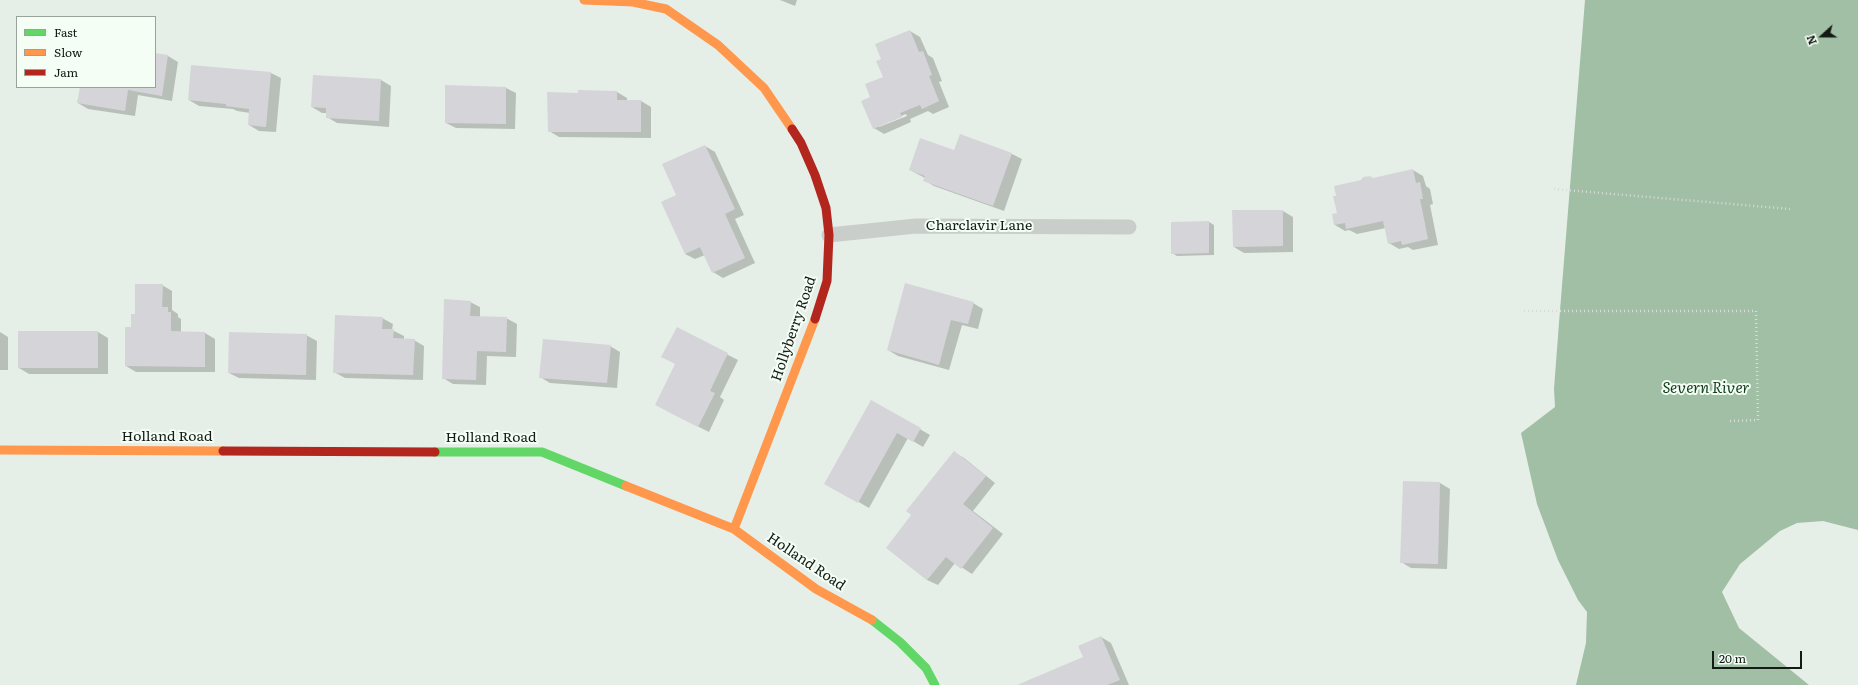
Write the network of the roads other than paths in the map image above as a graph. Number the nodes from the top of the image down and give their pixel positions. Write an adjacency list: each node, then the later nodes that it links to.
1 (584, 0): 3 (street, Hollyberry Road)
2 (1129, 227): 3 (lane, Charclavir Lane)
3 (829, 235): 5 (street, Hollyberry Road)
4 (0, 450): 5 (street, Holland Road)
5 (734, 529): 6 (street, Holland Road)
6 (935, 685)

